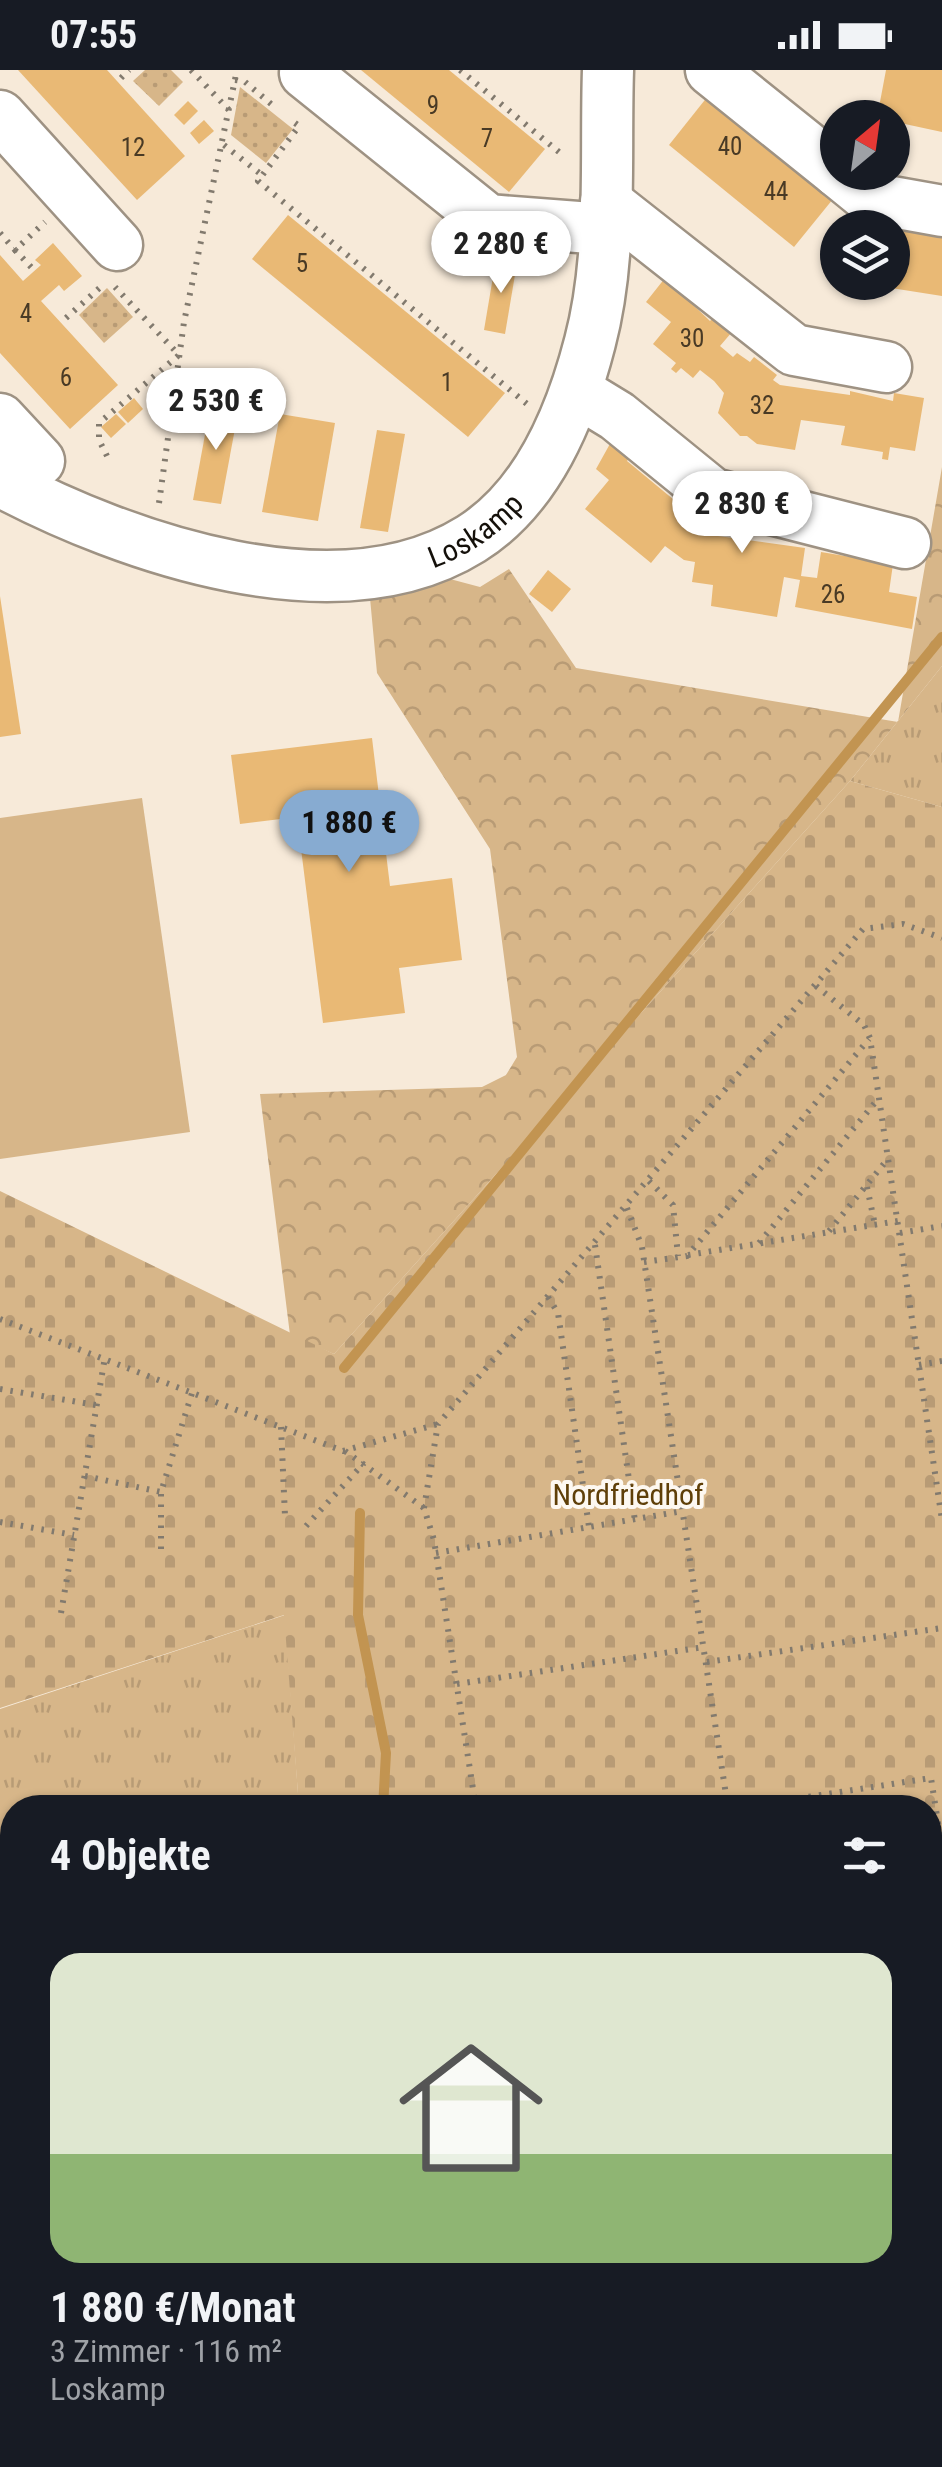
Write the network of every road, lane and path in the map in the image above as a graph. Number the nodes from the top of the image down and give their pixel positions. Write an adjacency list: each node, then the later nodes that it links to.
1 (130, 70): 8 (path)
2 (191, 70): 10 (path)
3 (237, 70): 9 (path)
4 (460, 70): 16 (path)
5 (608, 70): 16 (street, Loskamp)
6 (711, 70): 13 (street)
7 (305, 73): 16 (street)
8 (121, 78)
9 (236, 80): 10 (path); 14 (path)
10 (230, 111): 12 (path)
11 (0, 116): 19 (street)
12 (224, 145): 14 (path); 22 (path)
13 (820, 158)
14 (262, 175): 24 (path)
15 (860, 190): 17 (street)
16 (605, 206): 23 (street); 24 (street, Loskamp)
17 (942, 211)
18 (15, 250): 20 (path)
19 (112, 262): 21 (path)
20 (32, 268)
21 (66, 318)
22 (179, 355): 26 (path); 29 (path)
23 (886, 367)
24 (567, 410): 28 (street); 29 (street, Loskamp)
25 (0, 419): 27 (street)
26 (108, 456)
27 (19, 472): 29 (street, Loskamp)
28 (905, 543)
29 (151, 544)
30 (942, 938): 31 (path)
31 (816, 986): 32 (path); 35 (path)
32 (870, 1038): 33 (path); 45 (path)
33 (879, 1098): 34 (path); 44 (path)
34 (888, 1159): 36 (path); 38 (path)
35 (649, 1181): 37 (path); 45 (path)
36 (866, 1186): 39 (path); 41 (path)
37 (626, 1208): 43 (path); 46 (path)
38 (898, 1221): 39 (path); 42 (path)
39 (874, 1225): 41 (path)
40 (942, 1226): 42 (path)
41 (828, 1232): 44 (path)
42 (900, 1233): 51 (path)
43 (594, 1244): 47 (path); 65 (path)
44 (759, 1244): 45 (path)
45 (682, 1256): 46 (path)
46 (644, 1262): 62 (path)
47 (548, 1297): 55 (path); 68 (path)
48 (0, 1319): 49 (path)
49 (106, 1357): 53 (path); 54 (path)
50 (942, 1362): 51 (path)
51 (920, 1365): 64 (path)
52 (0, 1389): 54 (path)
53 (194, 1390): 56 (path); 60 (path)
54 (96, 1405): 59 (path)
55 (438, 1424): 57 (path); 61 (path)
56 (281, 1427): 57 (path); 63 (path)
57 (344, 1451): 58 (path)
58 (364, 1463): 61 (path); 67 (path)
59 (85, 1476): 60 (path); 69 (path)
60 (162, 1492): 70 (path)
61 (424, 1508): 71 (path)
62 (683, 1511): 65 (path); 74 (path)
63 (286, 1516)
64 (942, 1520)
65 (636, 1521): 68 (path)
66 (0, 1522): 69 (path)
67 (306, 1526)
68 (589, 1527): 71 (path)
69 (74, 1535): 72 (path)
70 (161, 1549)
71 (436, 1554): 76 (path)
72 (61, 1613)
73 (942, 1628): 75 (path)
74 (704, 1647): 75 (path); 76 (path)
75 (707, 1662): 78 (path)
76 (457, 1684): 77 (path)
77 (474, 1795)
78 (726, 1795)
79 (820, 1795): 80 (path)
80 (932, 1795)

